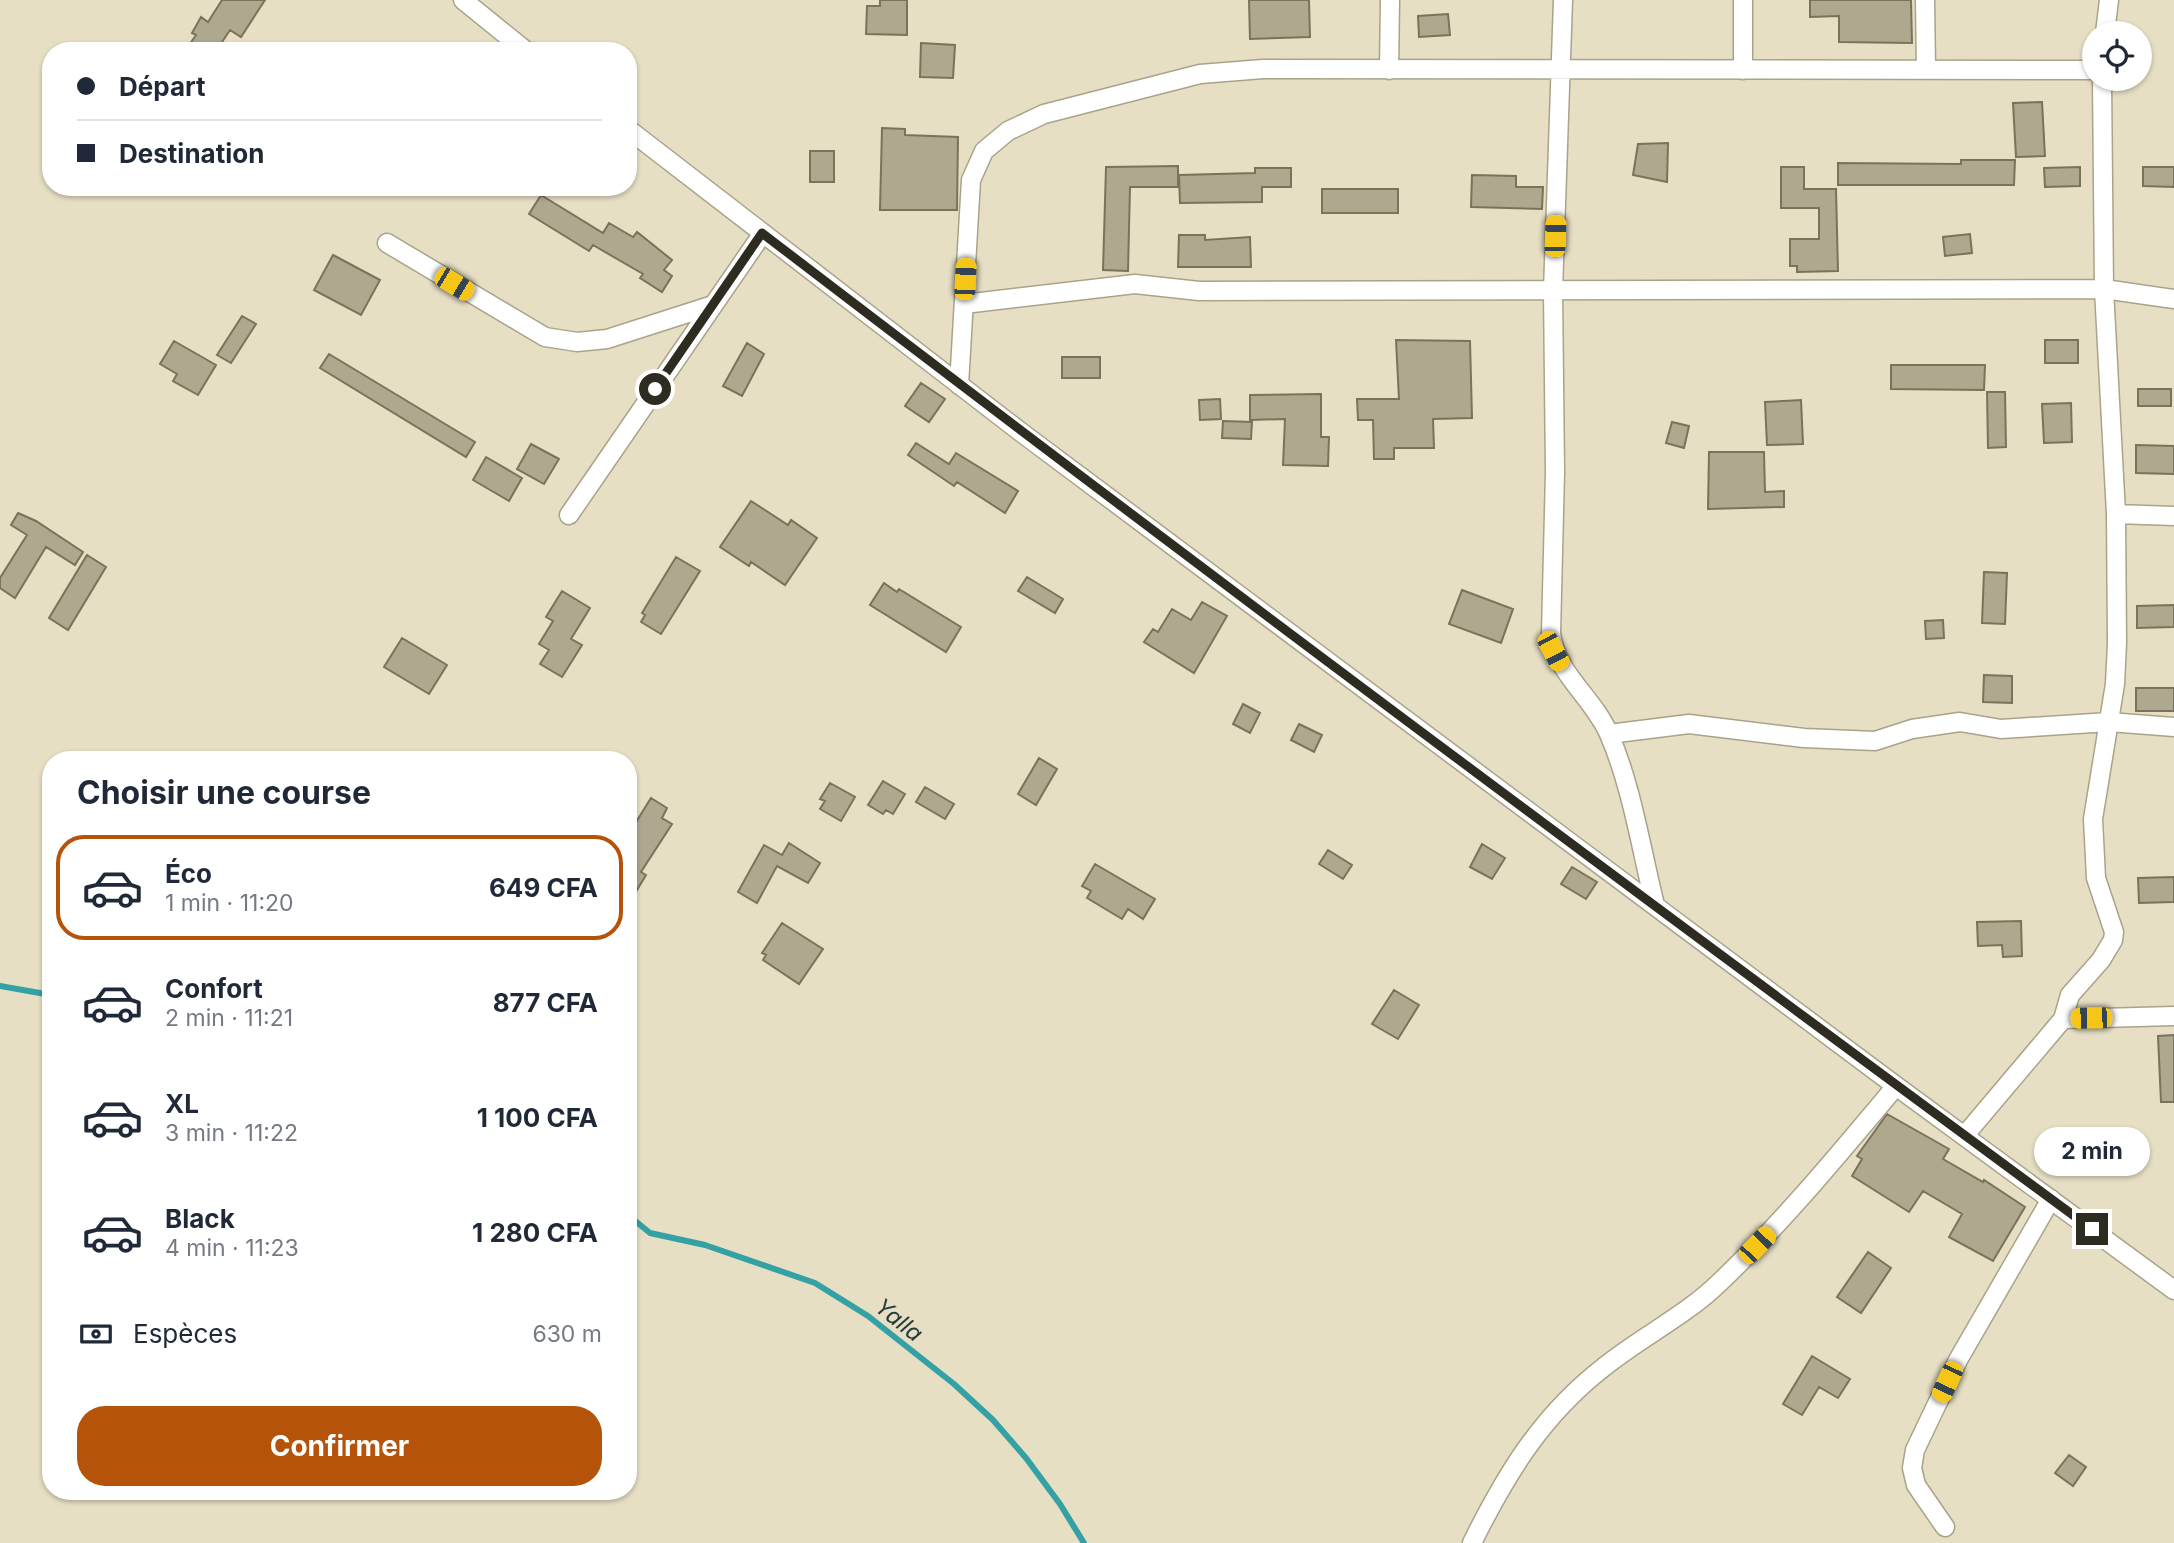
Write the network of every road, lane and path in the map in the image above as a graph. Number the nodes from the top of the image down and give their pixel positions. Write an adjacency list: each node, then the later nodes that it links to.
1 (463, 0): 8 (street)
2 (1390, 0): 9 (street)
3 (1563, 0): 10 (street)
4 (1743, 0): 11 (street)
5 (1925, 0): 12 (street)
6 (2109, 0): 7 (street)
7 (2106, 21)
8 (515, 42)
9 (1389, 70): 10 (street); 21 (street)
10 (1560, 70): 11 (street); 19 (street)
11 (1742, 70): 12 (street)
12 (1926, 70): 13 (street)
13 (2082, 70)
14 (2102, 91): 18 (street)
15 (637, 137): 16 (street)
16 (762, 233): 22 (street); 23 (street)
17 (387, 243): 22 (street)
18 (2104, 289): 19 (street); 20 (street); 24 (street)
19 (1553, 291): 21 (street); 29 (street)
20 (2174, 299)
21 (964, 304): 23 (street)
22 (713, 305): 25 (street)
23 (959, 385): 30 (street)
24 (2116, 514): 26 (street); 27 (street)
25 (569, 515)
26 (2174, 516)
27 (2109, 722): 28 (street); 29 (street); 32 (street)
28 (2174, 727)
29 (1609, 734): 30 (street)
30 (1655, 905): 33 (street)
31 (2174, 1016): 32 (street)
32 (2063, 1019): 34 (street)
33 (1896, 1086): 34 (street); 38 (street)
34 (1965, 1135): 35 (street)
35 (2052, 1199): 36 (street); 37 (street)
36 (2174, 1290)
37 (1945, 1527)
38 (1472, 1543)

